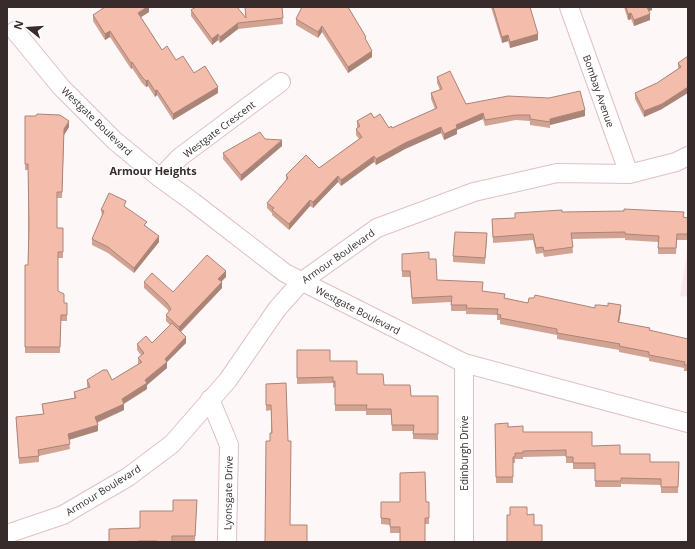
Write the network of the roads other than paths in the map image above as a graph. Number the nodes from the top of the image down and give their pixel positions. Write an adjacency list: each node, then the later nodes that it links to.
1 (570, 7): 5 (street, Bombay Avenue)
2 (15, 31): 6 (street, Westgate Boulevard)
3 (281, 82): 6 (street, Westgate Crescent)
4 (688, 156): 5 (street, Armour Boulevard)
5 (629, 174): 7 (street, Armour Boulevard)
6 (160, 178): 7 (street, Westgate Boulevard)
7 (301, 282): 8 (street, Westgate Boulevard); 9 (street, Armour Boulevard)
8 (464, 363): 10 (street, Westgate Boulevard); 13 (street, Edinburgh Drive)
9 (210, 399): 11 (street, Armour Boulevard); 12 (street, Lyonsgate Drive)
10 (688, 423)
11 (7, 534)
12 (227, 542)
13 (464, 542)

